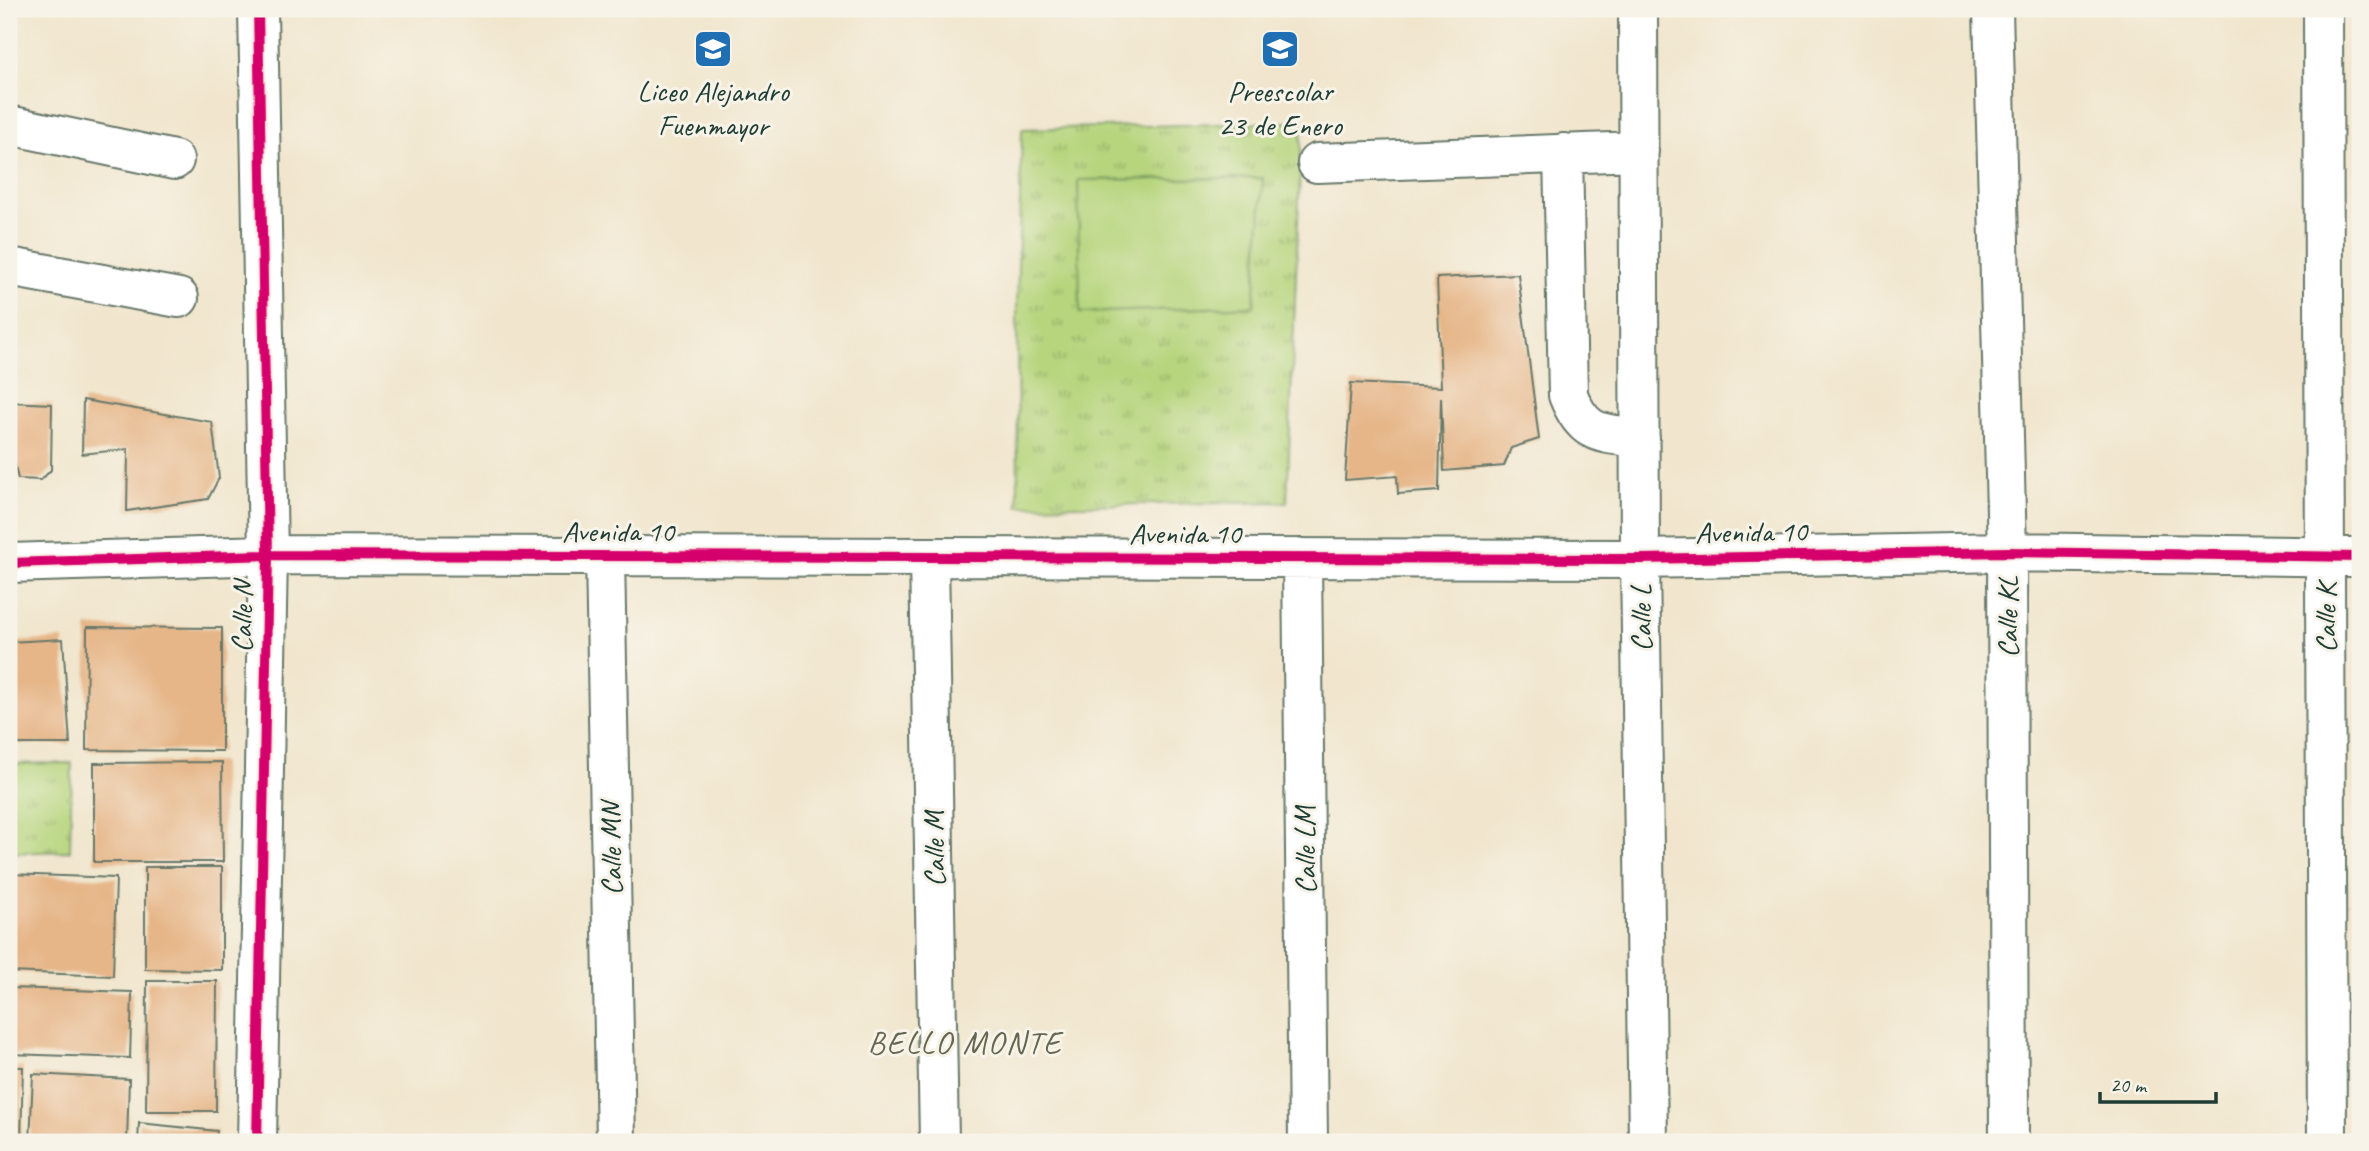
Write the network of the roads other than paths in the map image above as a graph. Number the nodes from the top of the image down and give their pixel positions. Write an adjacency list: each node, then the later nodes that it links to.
1 (258, 9): 14 (street, Calle N)
2 (1638, 9): 6 (street, Calle L)
3 (1993, 9): 13 (street, Calle KL)
4 (2323, 9): 17 (street, Calle K)
5 (9, 125): 8 (street)
6 (1639, 150): 7 (street); 12 (street, Calle L)
7 (1563, 153): 9 (street); 12 (street)
8 (174, 160)
9 (1317, 163)
10 (9, 267): 11 (street)
11 (179, 298)
12 (1640, 438): 19 (street, Calle L)
13 (2007, 552): 17 (street, Avenida 10); 19 (street, Avenida 10); 26 (street, Calle KL)
14 (268, 555): 15 (street, Avenida 10); 20 (street, Avenida 10); 21 (street, Calle N)
15 (605, 556): 16 (street, Avenida 10); 22 (street, Calle MN)
16 (929, 557): 18 (street, Avenida 10); 23 (street, Calle M)
17 (2342, 557): 27 (street, Calle K)
18 (1302, 558): 19 (street, Avenida 10); 24 (street, Calle LM)
19 (1640, 559): 25 (street, Calle L)
20 (9, 563)
21 (257, 1142)
22 (616, 1142)
23 (939, 1142)
24 (1308, 1142)
25 (1648, 1142)
26 (2009, 1142)
27 (2327, 1142)

